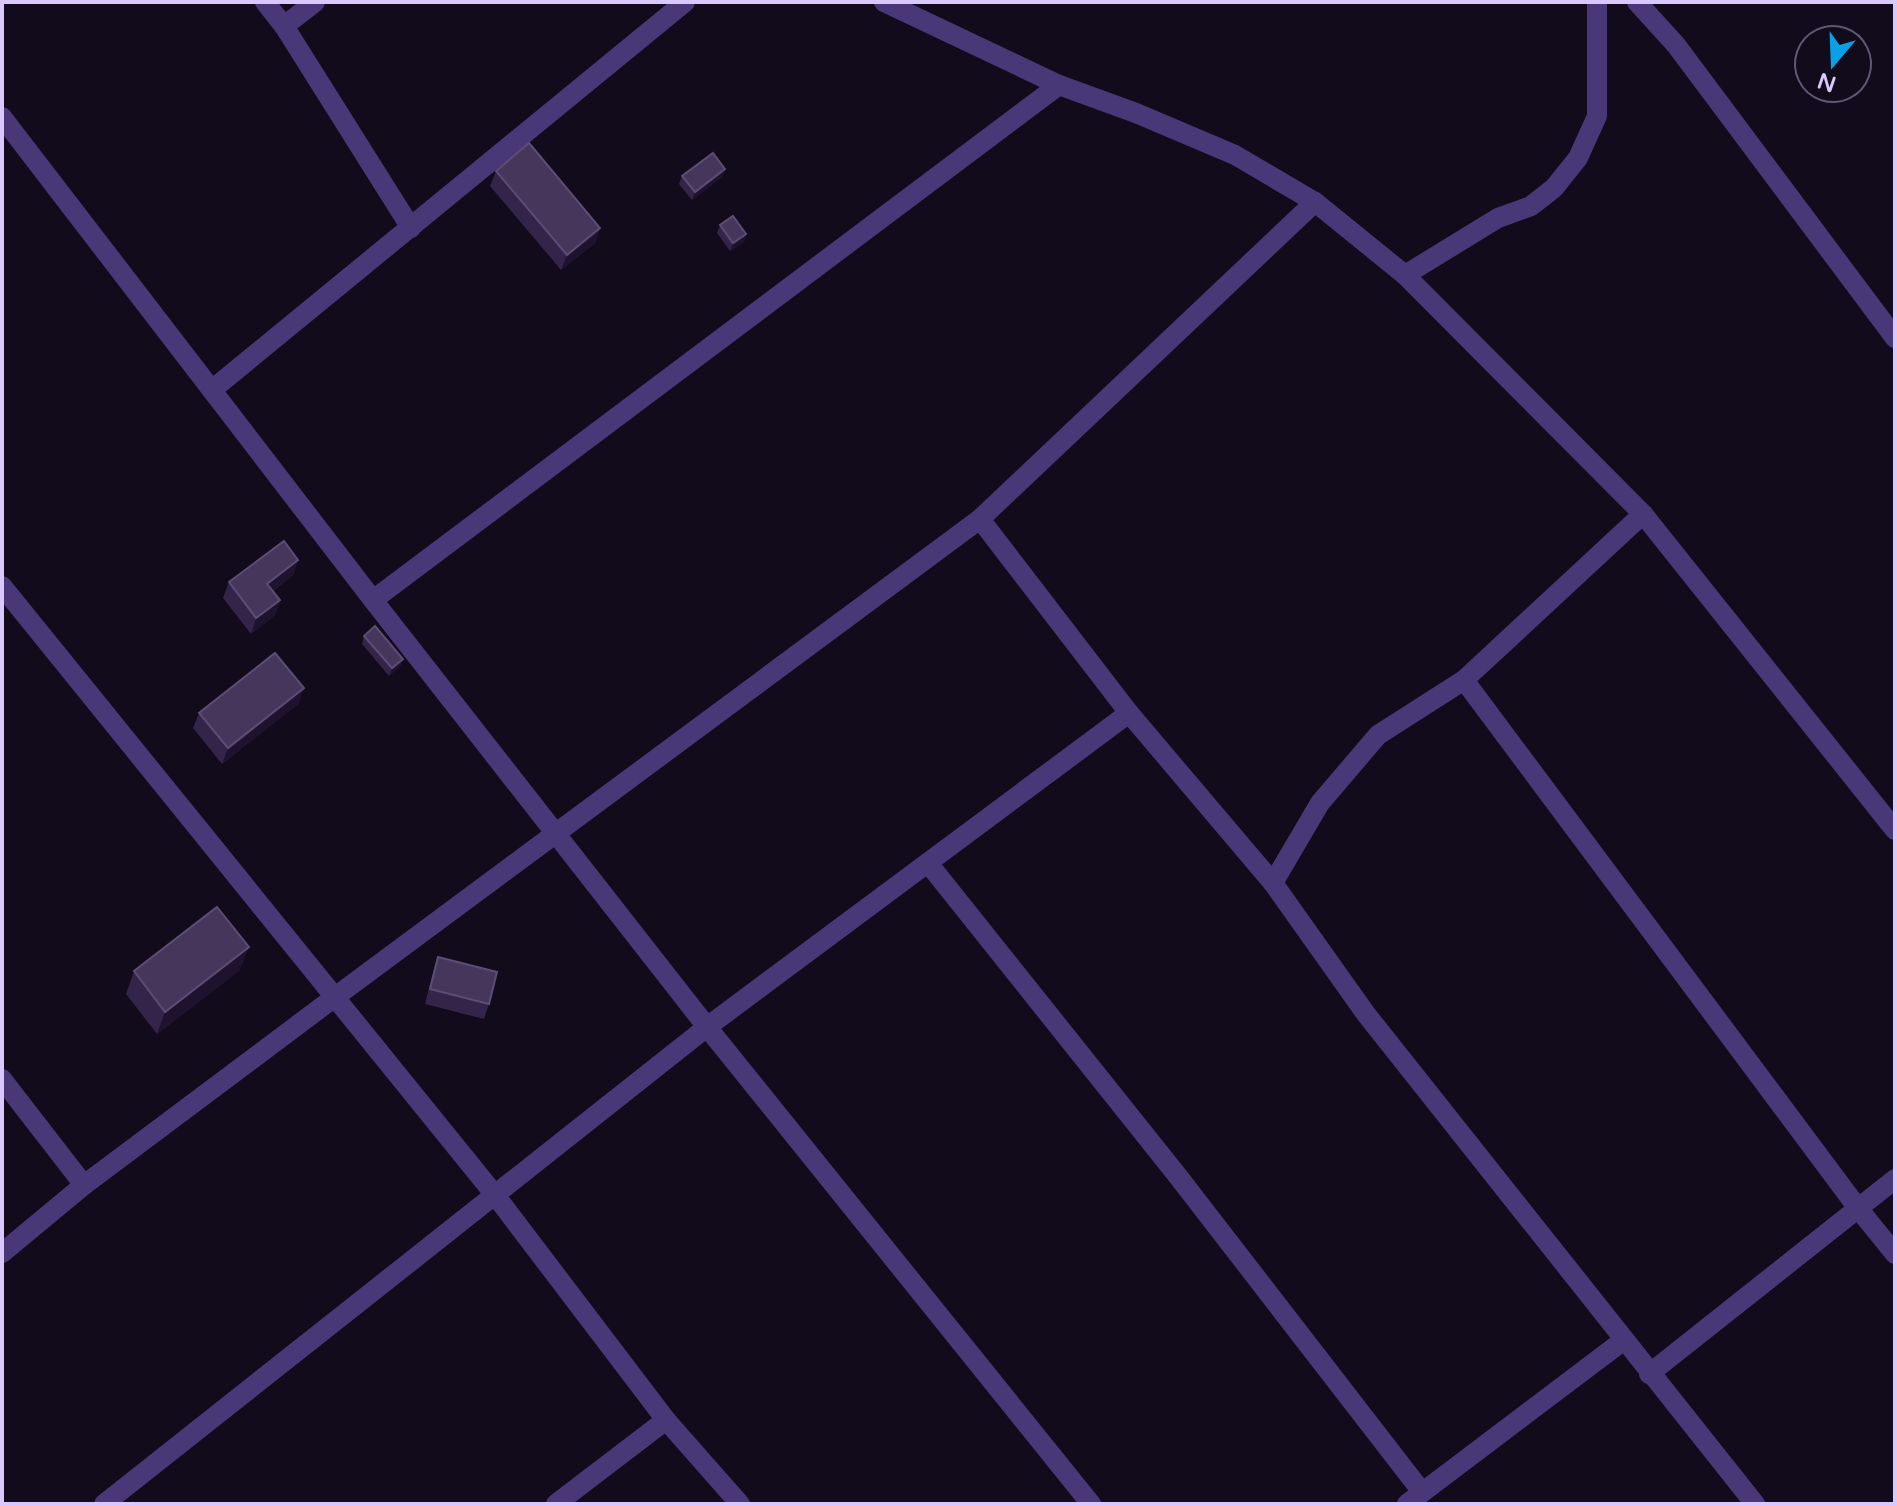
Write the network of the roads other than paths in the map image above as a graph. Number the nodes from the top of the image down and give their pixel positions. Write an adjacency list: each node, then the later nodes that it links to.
1 (265, 2): 7 (street)
2 (315, 2): 7 (street)
3 (685, 2): 11 (street)
4 (884, 2): 8 (street)
5 (1597, 2): 12 (street)
6 (1639, 3): 13 (street)
7 (284, 26): 11 (street)
8 (1059, 85): 10 (street); 18 (street)
9 (2, 117): 14 (street)
10 (1315, 202): 12 (street); 16 (street)
11 (411, 228): 14 (street)
12 (1405, 275): 15 (street)
13 (1895, 338)
14 (213, 389): 18 (street)
15 (1643, 514): 19 (street); 21 (street)
16 (980, 519): 20 (street); 22 (street)
17 (2, 586): 25 (street)
18 (373, 600): 22 (street)
19 (1464, 680): 24 (street); 31 (street)
20 (1129, 713): 23 (street); 24 (street)
21 (1895, 830)
22 (555, 833): 25 (street); 26 (street)
23 (928, 863): 26 (street); 37 (street)
24 (1273, 883): 34 (street)
25 (335, 997): 29 (street); 30 (street)
26 (707, 1027): 30 (street); 41 (street)
27 (2, 1079): 29 (street)
28 (1895, 1179): 31 (street)
29 (84, 1185): 32 (street)
30 (495, 1195): 36 (street); 38 (street)
31 (1857, 1207): 33 (street); 35 (street)
32 (2, 1253)
33 (1895, 1254)
34 (1624, 1340): 35 (street); 37 (street)
35 (1649, 1374): 42 (street)
36 (666, 1420): 39 (street); 40 (street)
37 (1414, 1498)
38 (104, 1504)
39 (556, 1504)
40 (740, 1504)
41 (1091, 1504)
42 (1755, 1504)

